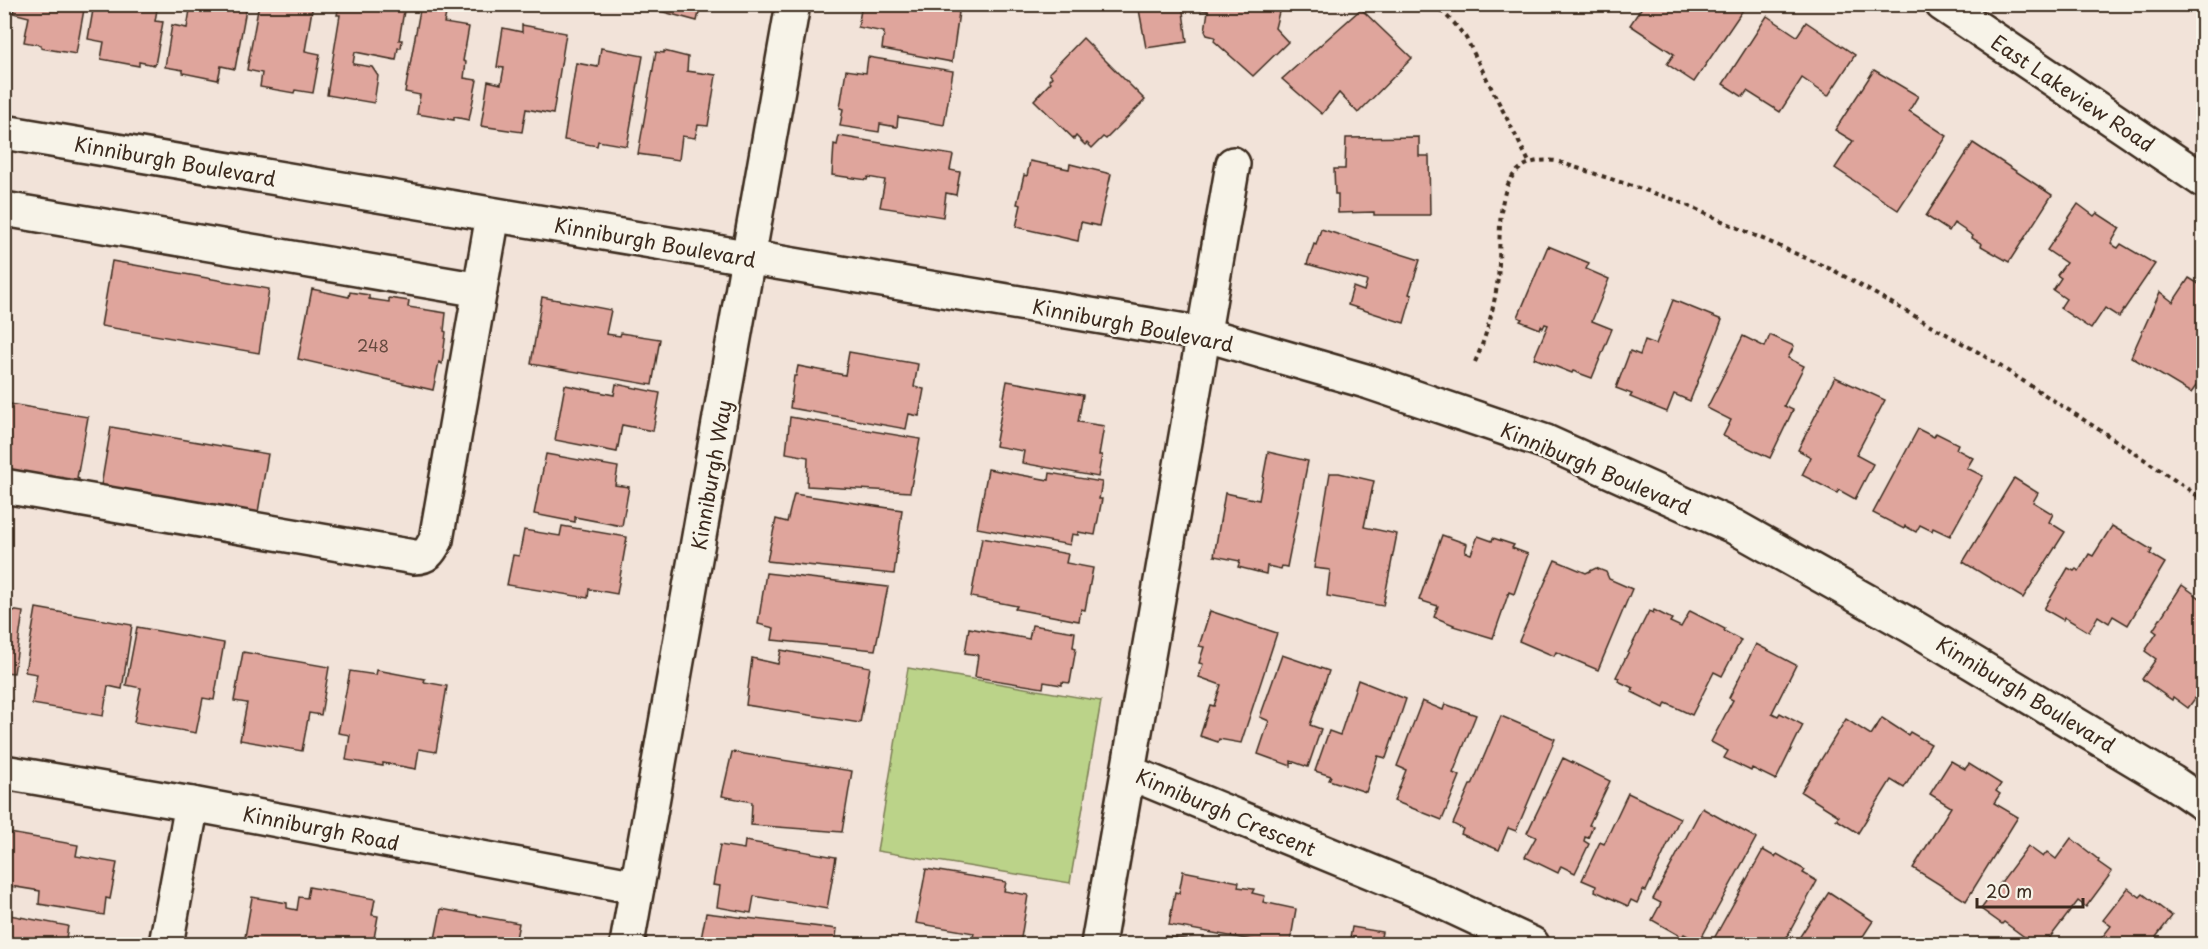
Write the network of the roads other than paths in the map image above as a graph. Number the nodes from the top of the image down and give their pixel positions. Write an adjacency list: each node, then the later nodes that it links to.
1 (793, 4): 8 (street, Kinniburgh Way)
2 (1942, 4): 5 (street, East Lakeview Road)
3 (4, 132): 7 (street, Kinniburgh Boulevard)
4 (1233, 164): 10 (street, Kinniburgh Crescent)
5 (2204, 181)
6 (4, 209): 9 (street)
7 (493, 215): 8 (street, Kinniburgh Boulevard); 9 (street)
8 (749, 258): 10 (street, Kinniburgh Boulevard); 16 (street, Kinniburgh Way)
9 (480, 290): 11 (street)
10 (1203, 334): 13 (street, Kinniburgh Crescent); 15 (street, Kinniburgh Boulevard)
11 (4, 486)
12 (4, 772): 14 (street, Kinniburgh Road)
13 (1128, 772): 19 (street); 20 (street, Kinniburgh Crescent)
14 (192, 804): 16 (street, Kinniburgh Road); 17 (street)
15 (2204, 804)
16 (637, 887): 18 (street, Kinniburgh Way)
17 (166, 945)
18 (627, 945)
19 (1098, 945)
20 (1532, 945)

